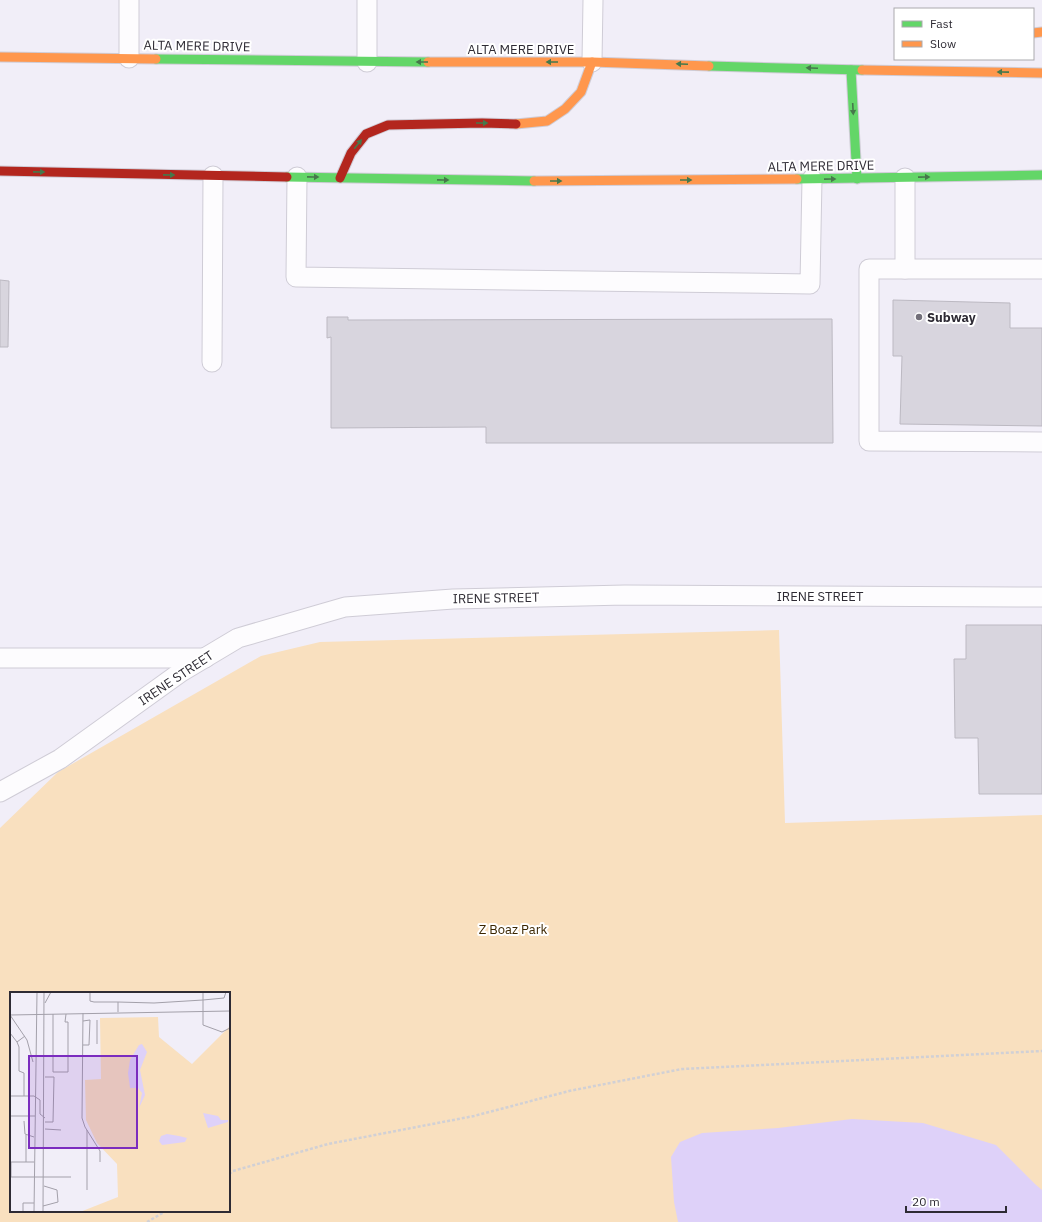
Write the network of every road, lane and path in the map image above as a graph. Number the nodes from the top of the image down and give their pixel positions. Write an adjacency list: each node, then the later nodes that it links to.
1 (128, 0): 5 (lane)
2 (367, 0): 6 (lane)
3 (593, 0): 7 (lane)
4 (0, 57): 5 (main road, ALTA MERE DRIVE)
5 (128, 58): 6 (main road, ALTA MERE DRIVE)
6 (367, 62): 7 (main road, ALTA MERE DRIVE, one-way to 6)
7 (592, 62): 9 (main road, ALTA MERE DRIVE, one-way to 7); 15 (main road, one-way to 7)
8 (889, 62): 9 (main road)
9 (851, 70): 10 (main road, ALTA MERE DRIVE, one-way to 9); 18 (main road, one-way to 18)
10 (1042, 73)
11 (0, 172): 13 (main road, ALTA MERE DRIVE, one-way to 13)
12 (1042, 175): 16 (main road, ALTA MERE DRIVE, one-way to 12)
13 (213, 176): 14 (main road, ALTA MERE DRIVE); 21 (lane)
14 (296, 177): 15 (main road, ALTA MERE DRIVE, one-way to 15); 17 (lane)
15 (340, 178): 17 (main road, ALTA MERE DRIVE, one-way to 17)
16 (905, 178): 18 (main road, ALTA MERE DRIVE); 19 (lane)
17 (812, 179): 18 (main road, ALTA MERE DRIVE, one-way to 18)
18 (857, 179)
19 (905, 269): 20 (lane); 22 (lane)
20 (1042, 269)
21 (212, 362)
22 (1042, 442)
23 (1042, 597): 25 (lane, IRENE STREET)
24 (0, 658): 25 (lane)
25 (205, 658): 26 (lane, IRENE STREET)
26 (0, 792)
27 (1042, 1051): 28 (path)
28 (230, 1174)
29 (164, 1212): 30 (path)
30 (147, 1222)

